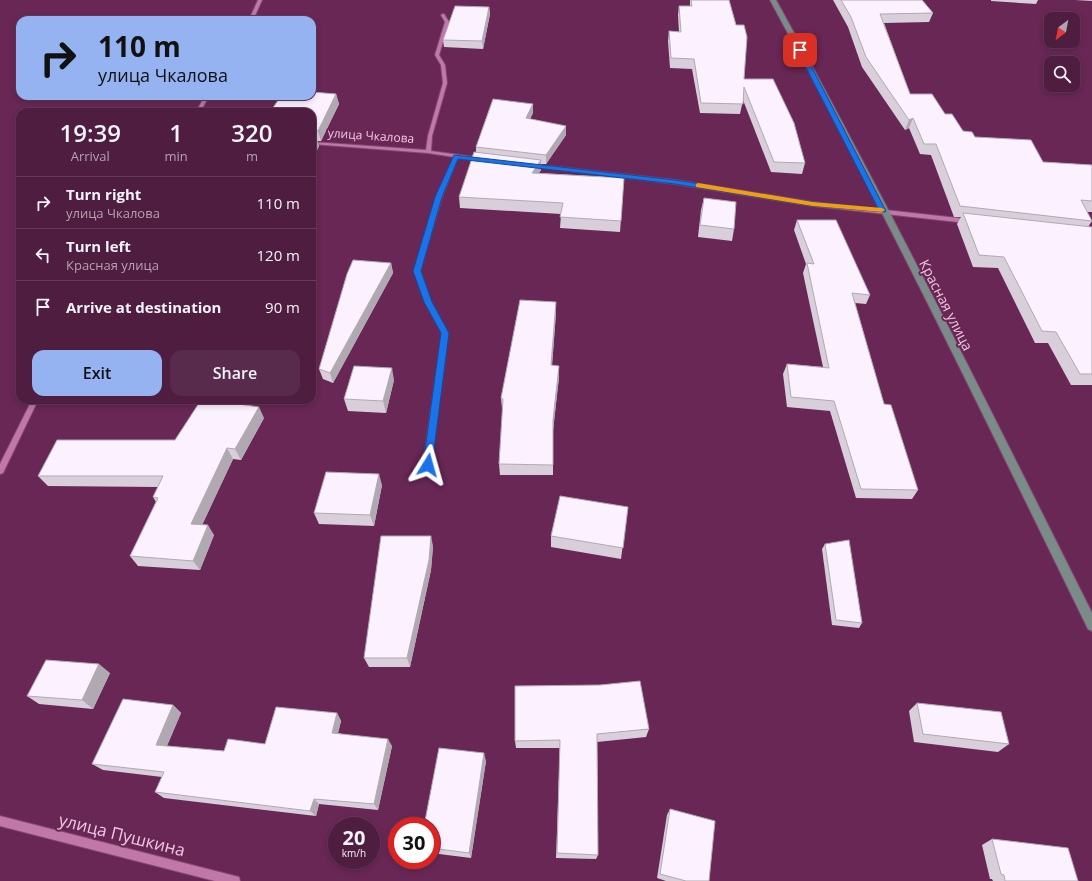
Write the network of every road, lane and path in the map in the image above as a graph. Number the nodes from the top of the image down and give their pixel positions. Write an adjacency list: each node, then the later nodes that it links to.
1 (260, 0): 4 (street)
2 (773, 0): 10 (main road, Красная улица)
3 (443, 15): 6 (street, улица Чкалова)
4 (253, 16)
5 (316, 143): 6 (street, улица Чкалова)
6 (428, 152): 7 (street, улица Чкалова)
7 (456, 157): 8 (street, улица Чкалова); 13 (street)
8 (487, 160)
9 (526, 165): 10 (street)
10 (882, 211): 11 (street); 15 (main road, Красная улица)
11 (970, 222)
12 (33, 404): 14 (street)
13 (428, 465)
14 (0, 471)
15 (1092, 624)
16 (0, 821): 17 (street, улица Пушкина)
17 (236, 881)

